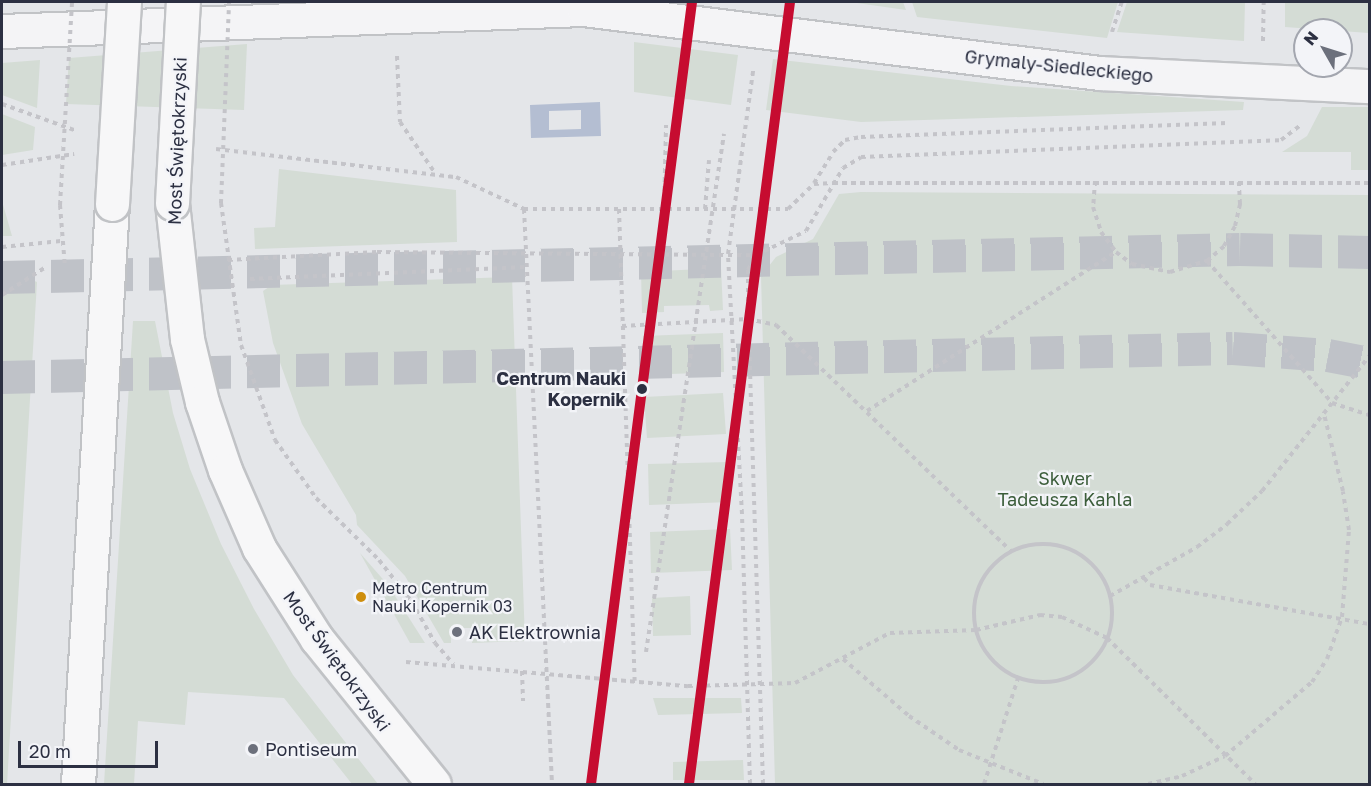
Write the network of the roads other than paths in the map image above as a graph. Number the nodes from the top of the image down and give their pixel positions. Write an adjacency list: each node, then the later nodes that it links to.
1 (124, 2): 5 (street, bridge)
2 (183, 2): 6 (street, Most Świętokrzyski, bridge)
3 (2, 31): 4 (street, Grymaly-Siedleckiego)
4 (1370, 86)
5 (78, 784)
6 (434, 784)

